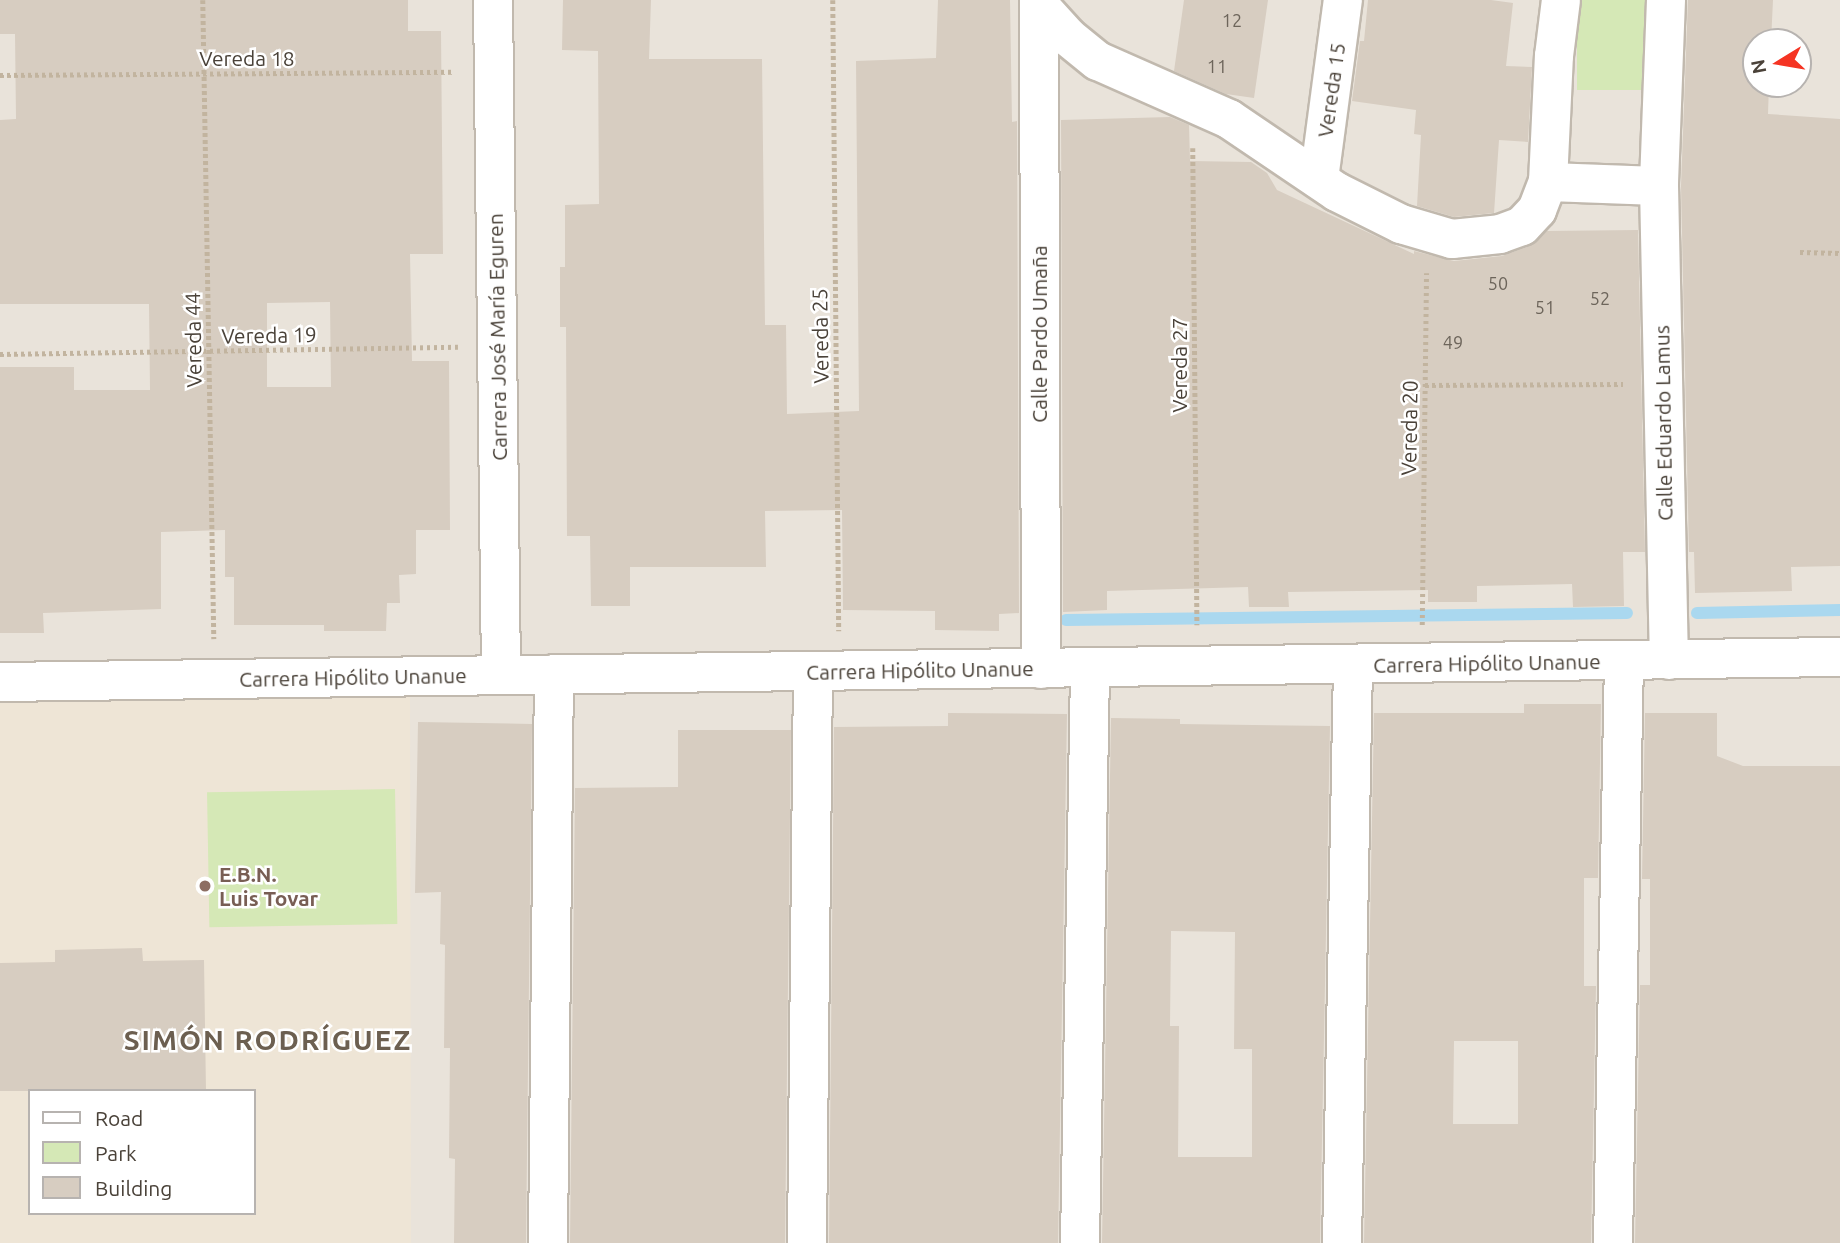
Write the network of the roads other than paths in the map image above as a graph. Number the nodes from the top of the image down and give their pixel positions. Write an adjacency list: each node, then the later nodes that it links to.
1 (493, 0): 17 (street, Carrera José María Eguren)
2 (1343, 0): 6 (street, Vereda 15)
3 (1561, 0): 7 (street)
4 (1666, 0): 8 (street, Calle Eduardo Lamus)
5 (1039, 2): 6 (street); 14 (street, Calle Pardo Umaña)
6 (1319, 179): 7 (street)
7 (1548, 181): 8 (street)
8 (1659, 186): 10 (street, Calle Eduardo Lamus)
9 (1840, 657): 10 (street, Carrera Hipólito Unanue)
10 (1669, 660): 11 (street, Carrera Hipólito Unanue)
11 (1624, 661): 12 (street, Carrera Hipólito Unanue); 23 (street)
12 (1353, 665): 13 (street, Carrera Hipólito Unanue); 22 (street)
13 (1090, 668): 14 (street, Carrera Hipólito Unanue); 21 (street)
14 (1041, 669): 15 (street, Carrera Hipólito Unanue)
15 (826, 671): 16 (street, Carrera Hipólito Unanue); 20 (street)
16 (554, 674): 17 (street, Carrera Hipólito Unanue); 19 (street)
17 (501, 675): 18 (street, Carrera Hipólito Unanue)
18 (0, 682)
19 (548, 1243)
20 (807, 1243)
21 (1080, 1243)
22 (1342, 1243)
23 (1613, 1243)

